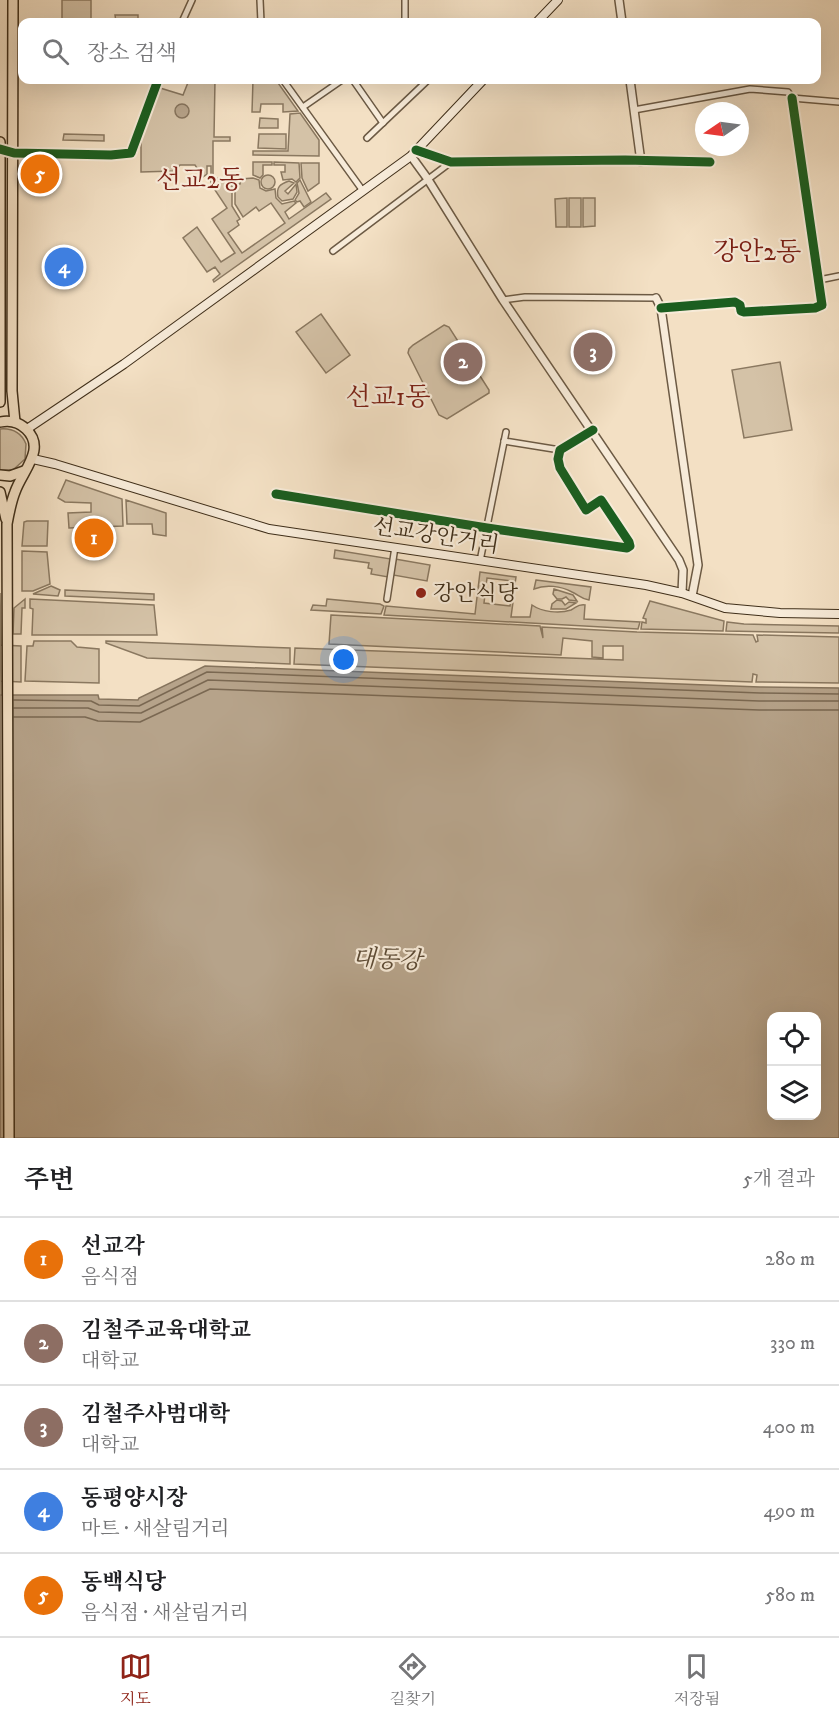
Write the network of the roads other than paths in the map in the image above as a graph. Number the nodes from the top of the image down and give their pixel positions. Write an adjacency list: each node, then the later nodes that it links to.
1 (13, 0): 27 (main road)
2 (192, 0): 7 (street)
3 (260, 0): 8 (street)
4 (405, 0): 9 (street)
5 (558, 0): 10 (main road)
6 (619, 0): 11 (street)
7 (184, 18)
8 (261, 18)
9 (405, 18)
10 (541, 18)
11 (621, 18)
12 (157, 84): 27 (street)
13 (286, 84): 21 (street)
14 (336, 84): 21 (street)
15 (356, 84): 23 (street)
16 (425, 84): 23 (street)
17 (479, 84): 28 (main road)
18 (631, 84): 22 (street)
19 (792, 98): 20 (street); 22 (street); 36 (street)
20 (839, 102)
21 (303, 108): 33 (street)
22 (634, 110): 30 (street)
23 (383, 123): 24 (street)
24 (367, 138)
25 (0, 142): 26 (main road)
26 (0, 149): 27 (street); 40 (main road)
27 (14, 153): 42 (main road)
28 (413, 153): 29 (street); 32 (street); 33 (main road)
29 (451, 162): 30 (street); 32 (street)
30 (641, 162): 31 (street)
31 (711, 162)
32 (427, 178): 34 (street); 38 (street)
33 (363, 191): 43 (main road)
34 (333, 251)
35 (839, 276): 36 (street)
36 (819, 279): 39 (street)
37 (656, 298): 38 (street); 39 (street)
38 (503, 300): 44 (street)
39 (662, 308): 58 (street)
40 (0, 402)
41 (0, 422): 42 (main road)
42 (15, 422): 43 (main road)
43 (27, 429): 48 (main road)
44 (593, 430): 47 (street); 57 (street)
45 (506, 432): 46 (street)
46 (504, 441): 47 (street); 54 (street)
47 (560, 450): 54 (street)
48 (33, 459): 49 (main road); 55 (main road, 선교강안거리)
49 (24, 471): 50 (main road); 53 (main road)
50 (0, 475)
51 (0, 492): 53 (main road)
52 (276, 494): 54 (street)
53 (7, 524): 61 (main road)
54 (487, 528): 56 (street)
55 (394, 547): 56 (main road, 선교강안거리); 59 (street)
56 (480, 561): 57 (main road, 선교강안거리)
57 (682, 593): 58 (main road, 선교강안거리)
58 (692, 596): 60 (main road, 선교강안거리)
59 (387, 599)
60 (839, 614)
61 (9, 1138)

